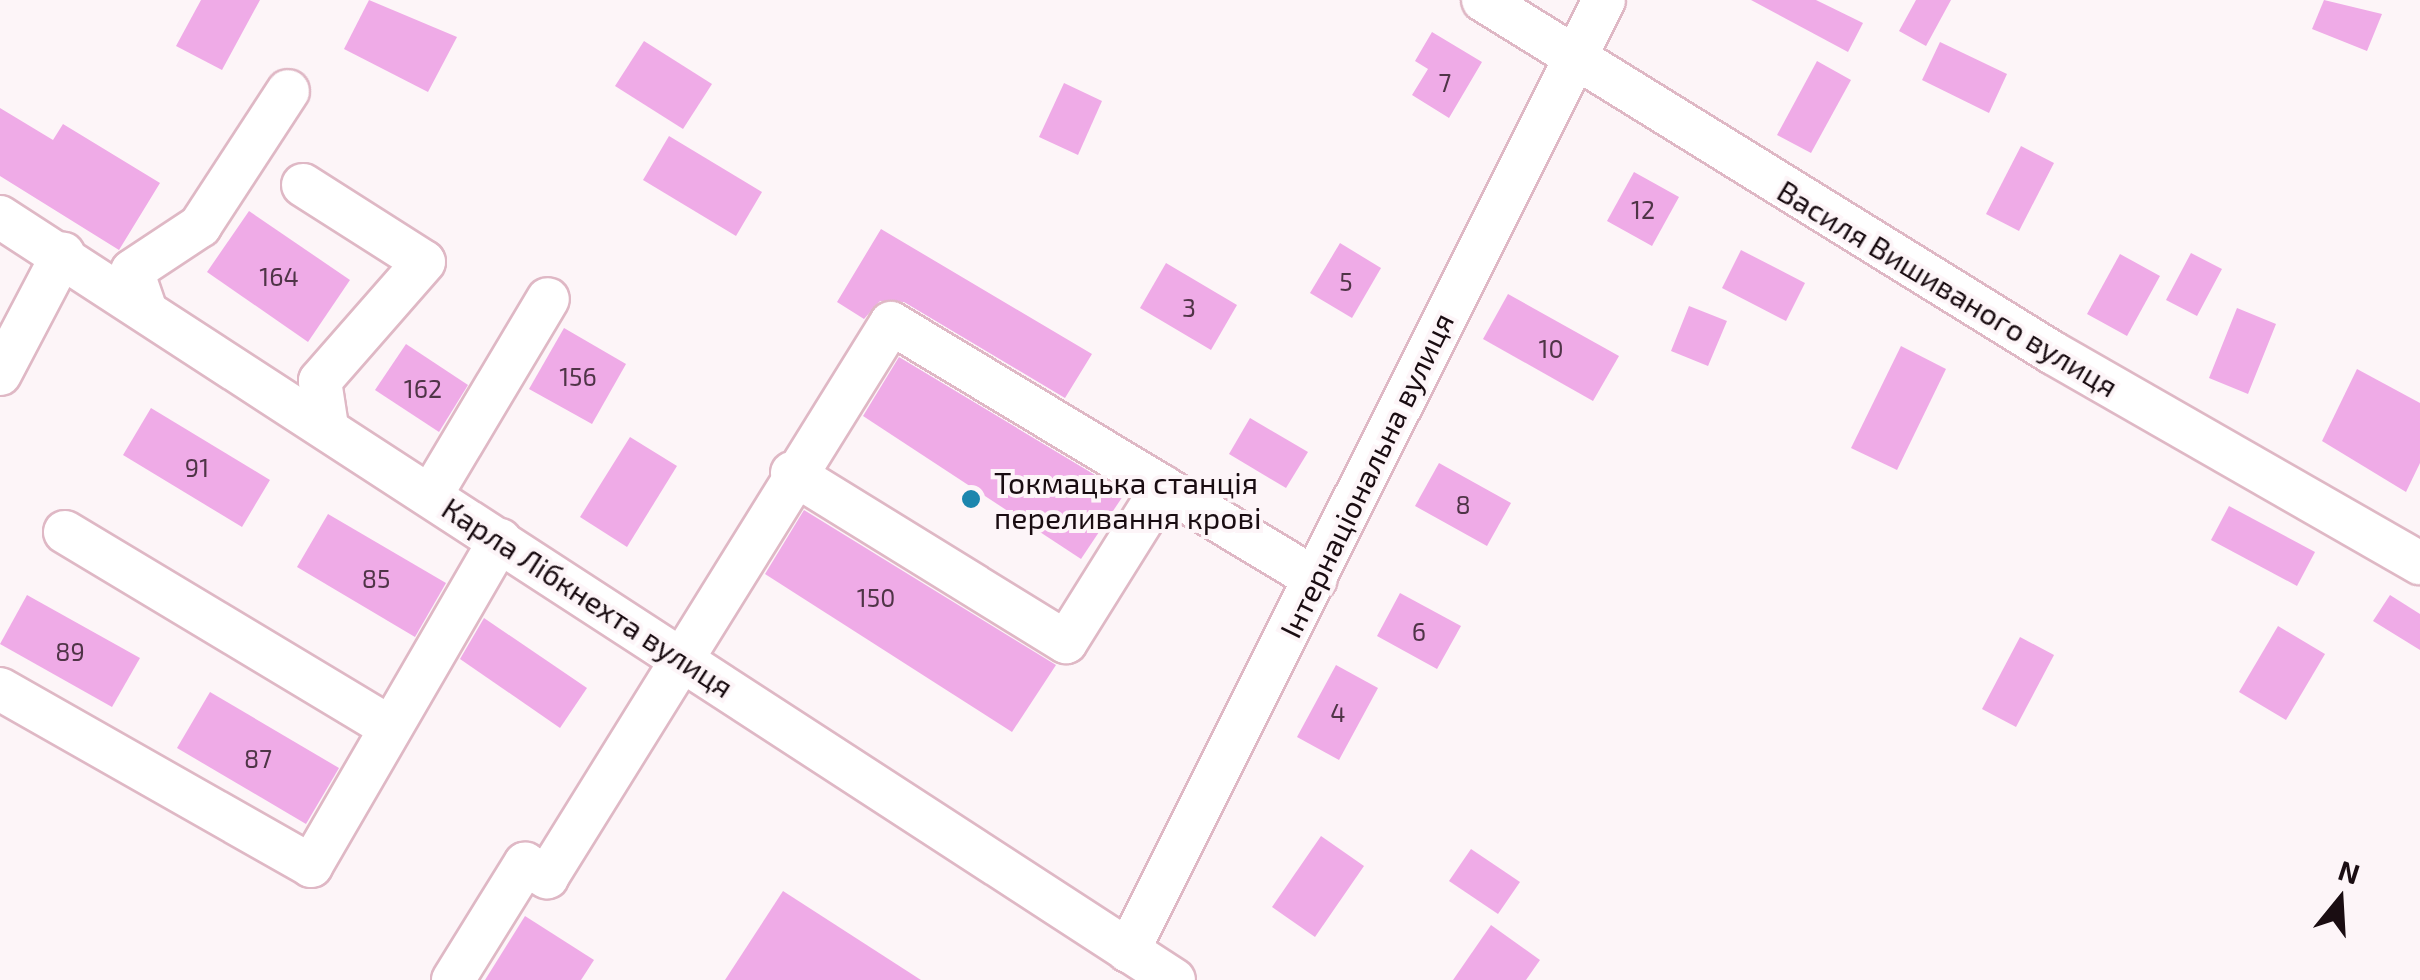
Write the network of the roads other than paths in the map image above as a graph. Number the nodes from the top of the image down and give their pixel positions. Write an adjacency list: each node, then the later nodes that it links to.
1 (1483, 0): 3 (street, Василя Вишиваного вулиця)
2 (1604, 0): 3 (street, Інтернаціональна вулиця)
3 (1571, 59): 17 (street, Василя Вишиваного вулиця); 18 (street, Інтернаціональна вулиця)
4 (288, 92): 9 (street)
5 (303, 185): 11 (street)
6 (0, 217): 7 (street, Карла Лібкнехта вулиця)
7 (63, 254): 9 (street, Карла Лібкнехта вулиця); 10 (street)
8 (548, 299): 14 (street)
9 (145, 308): 11 (street, Карла Лібкнехта вулиця)
10 (0, 374)
11 (328, 427): 14 (street, Карла Лібкнехта вулиця)
12 (792, 473): 13 (street); 13 (street); 19 (street)
13 (1163, 487): 18 (street)
14 (430, 495): 16 (street, Карла Лібкнехта вулиця)
15 (65, 532): 21 (street)
16 (500, 540): 19 (street, Карла Лібкнехта вулиця); 21 (street)
17 (2420, 563)
18 (1316, 578): 22 (street, Інтернаціональна вулиця)
19 (679, 657): 22 (street, Карла Лібкнехта вулиця); 23 (street)
20 (0, 689): 21 (street)
21 (389, 727)
22 (1128, 951): 24 (street, Карла Лібкнехта вулиця)
23 (453, 980)
24 (1174, 980)

